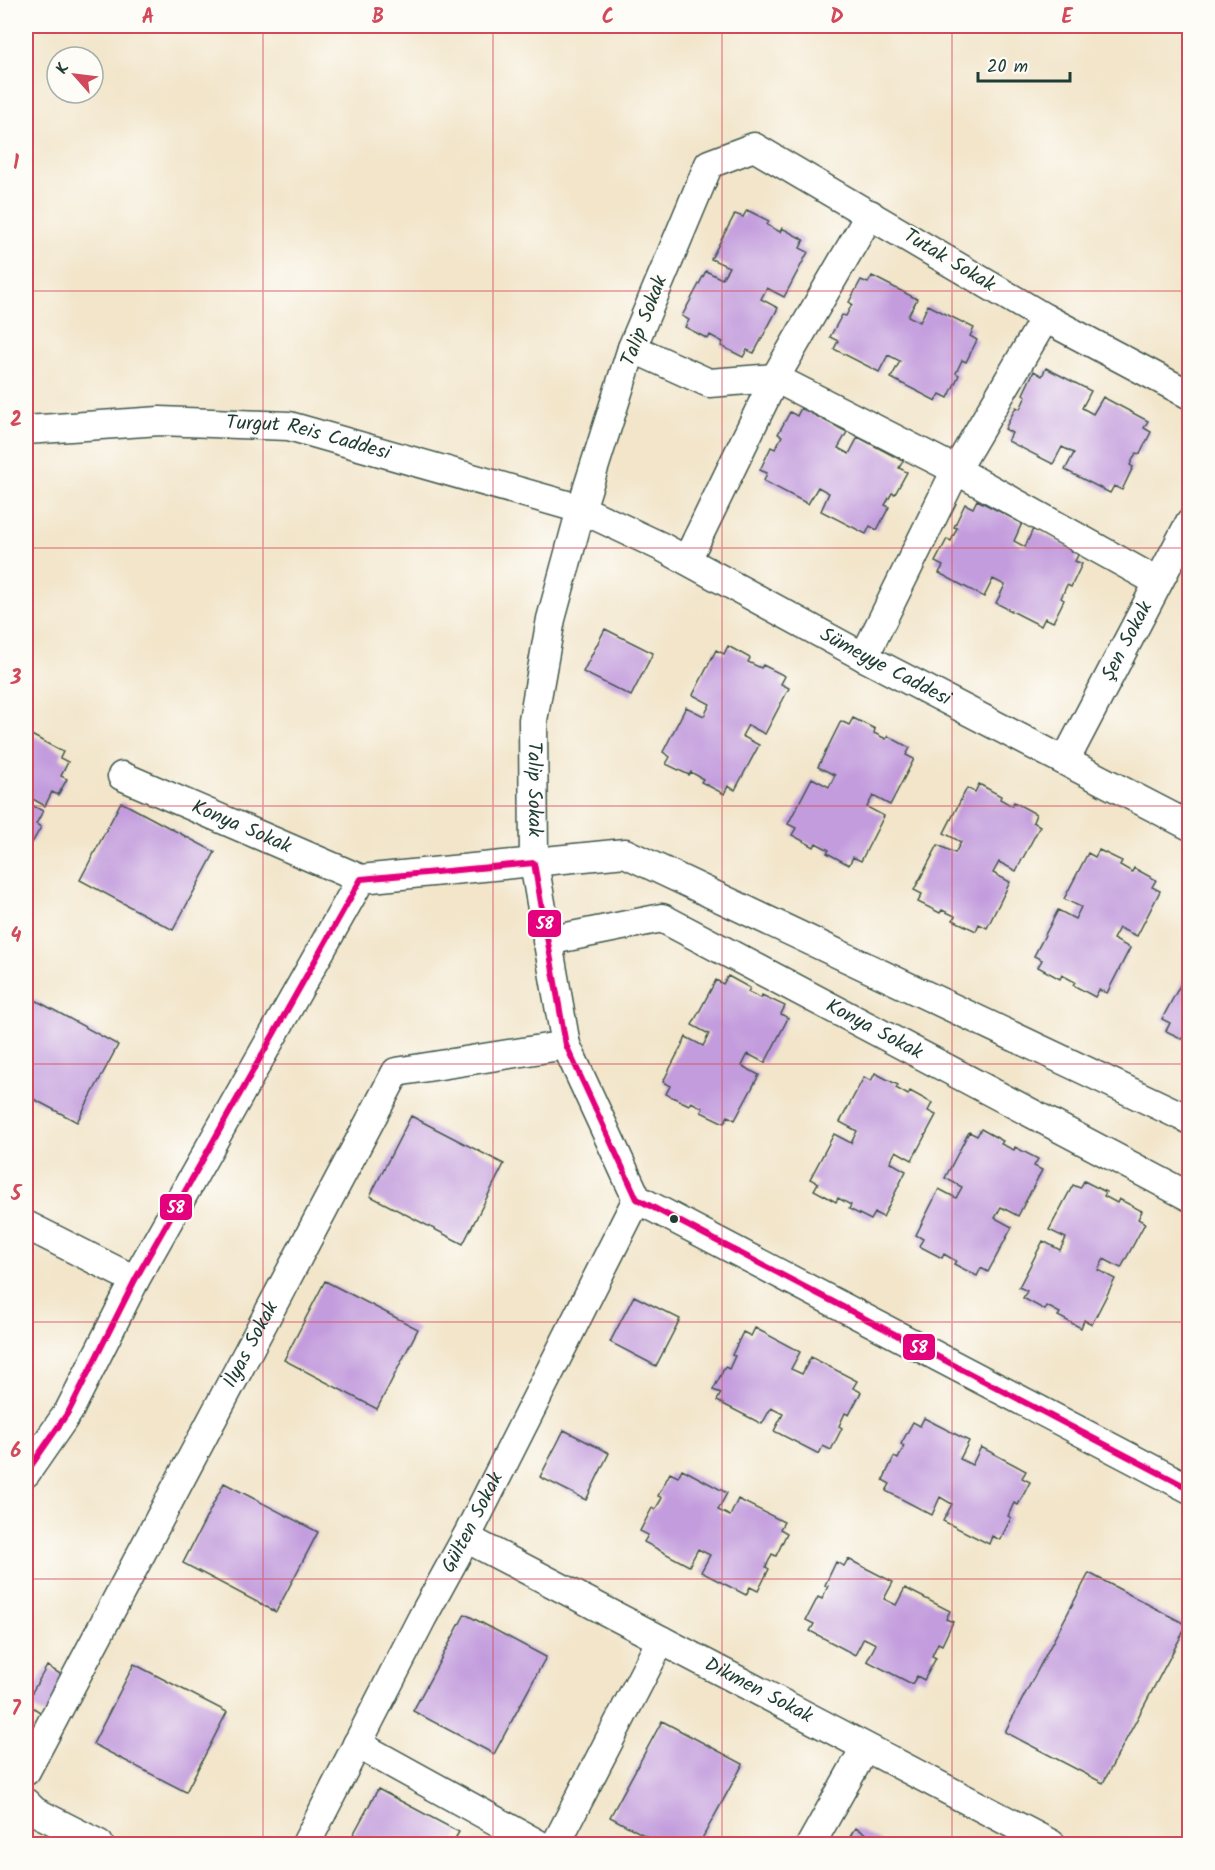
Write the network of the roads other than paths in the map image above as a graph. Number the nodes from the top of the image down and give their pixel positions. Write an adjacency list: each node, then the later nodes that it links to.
1 (709, 164): 2 (street, Tutak Sokak); 4 (street, Talip Sokak)
2 (870, 213): 3 (street, Tutak Sokak); 5 (street)
3 (1045, 318): 6 (street, Tutak Sokak); 8 (street)
4 (632, 348): 5 (street); 9 (street, Talip Sokak)
5 (776, 378): 8 (street); 11 (street)
6 (1190, 395)
7 (26, 430): 9 (street, Turgut Reis Caddesi)
8 (956, 470): 12 (street); 13 (street)
9 (581, 509): 11 (street, Sümeyye Caddesi); 17 (street, Talip Sokak)
10 (1190, 522): 12 (street, Şen Sokak)
11 (687, 560): 13 (street, Sümeyye Caddesi)
12 (1158, 582): 14 (street, Şen Sokak)
13 (864, 657): 14 (street, Sümeyye Caddesi)
14 (1065, 761): 16 (street, Sümeyye Caddesi)
15 (122, 776): 18 (street, Konya Sokak)
16 (1190, 826)
17 (534, 863): 18 (street); 19 (street, Talip Sokak); 21 (street)
18 (362, 879): 25 (street)
19 (547, 941): 20 (street, Talip Sokak); 22 (street, Konya Sokak)
20 (566, 1045): 23 (street, Talip Sokak); 32 (street, İlyas Sokak)
21 (1190, 1120)
22 (1190, 1197)
23 (637, 1199): 27 (street); 28 (street, Gülten Sokak)
24 (26, 1225): 25 (street)
25 (135, 1280): 26 (street)
26 (26, 1473)
27 (1190, 1489)
28 (466, 1538): 29 (street, Dikmen Sokak); 30 (street, Gülten Sokak)
29 (661, 1641): 31 (street, Dikmen Sokak); 37 (street)
30 (357, 1744): 35 (street, Gülten Sokak); 36 (street)
31 (865, 1748): 38 (street); 39 (street, Dikmen Sokak)
32 (26, 1772)
33 (26, 1803): 34 (street)
34 (99, 1845)
35 (306, 1845)
36 (538, 1845)
37 (556, 1845)
38 (811, 1845)
39 (1051, 1845)

